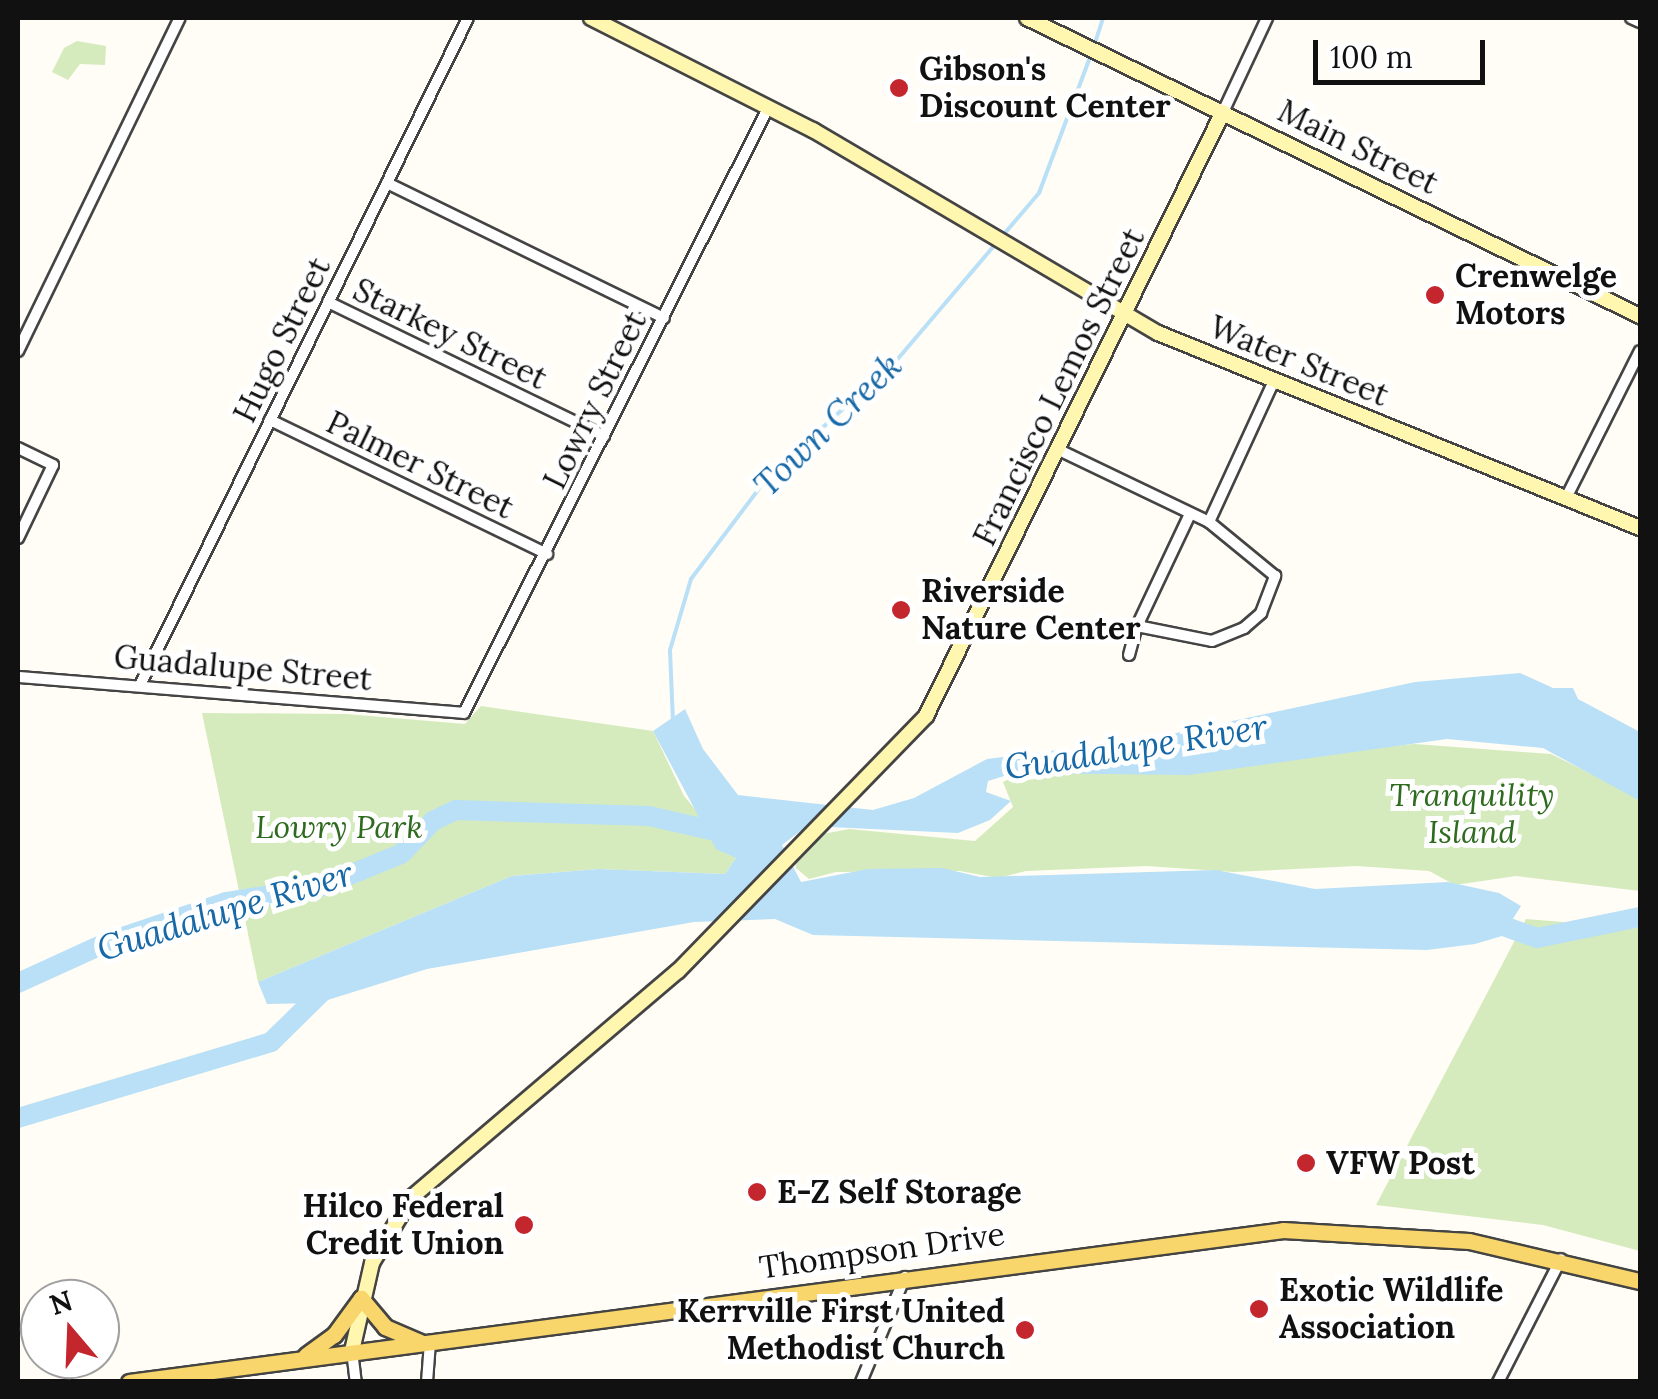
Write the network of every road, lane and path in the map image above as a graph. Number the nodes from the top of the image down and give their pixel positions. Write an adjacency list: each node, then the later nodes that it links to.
1 (180, 18): 15 (street)
2 (468, 18): 10 (street, Hugo Street)
3 (591, 18): 8 (street, Water Street)
4 (1027, 18): 9 (street, Main Street)
5 (1266, 18): 9 (street, Francisco Lemos Street)
6 (1631, 18): 7 (street)
7 (1640, 22)
8 (768, 108): 12 (street, Water Street); 14 (street, Lowry Street)
9 (1223, 112): 12 (street, Francisco Lemos Street); 13 (street, Main Street)
10 (387, 182): 11 (street, Hugo Street); 14 (street)
11 (328, 302): 18 (street, Hugo Street); 19 (street, Starkey Street)
12 (1125, 314): 17 (street, Water Street); 21 (street, Francisco Lemos Street)
13 (1640, 316)
14 (664, 318): 19 (street, Lowry Street)
15 (18, 350)
16 (1640, 352): 22 (street)
17 (1273, 383): 22 (street, Water Street); 24 (street)
18 (270, 420): 27 (street, Palmer Street); 31 (street, Hugo Street)
19 (604, 436): 27 (street, Lowry Street)
20 (18, 448): 26 (street)
21 (1058, 450): 23 (street); 36 (street, Francisco Lemos Street)
22 (1567, 496): 25 (street, Water Street)
23 (1190, 514): 24 (street); 28 (street)
24 (1209, 522): 28 (street)
25 (1640, 528)
26 (18, 538)
27 (547, 554): 32 (street, Lowry Street)
28 (1137, 626): 29 (street)
29 (1130, 655)
30 (18, 678): 31 (street, Guadalupe Street)
31 (140, 685): 32 (street, Guadalupe Street)
32 (464, 712)
33 (1562, 1259): 34 (main road, Thompson Drive); 35 (main road, Thompson Drive); 44 (street)
34 (906, 1276): 37 (main road, Thompson Drive); 43 (street)
35 (1640, 1281)
36 (361, 1298): 37 (main road); 38 (street, Francisco Lemos Street); 39 (main road)
37 (426, 1342): 38 (main road, Thompson Drive); 42 (street)
38 (352, 1351): 39 (main road, Thompson Drive); 41 (street)
39 (303, 1358): 40 (main road, Thompson Drive)
40 (130, 1382)
41 (356, 1382)
42 (427, 1382)
43 (861, 1382)
44 (1498, 1382)

